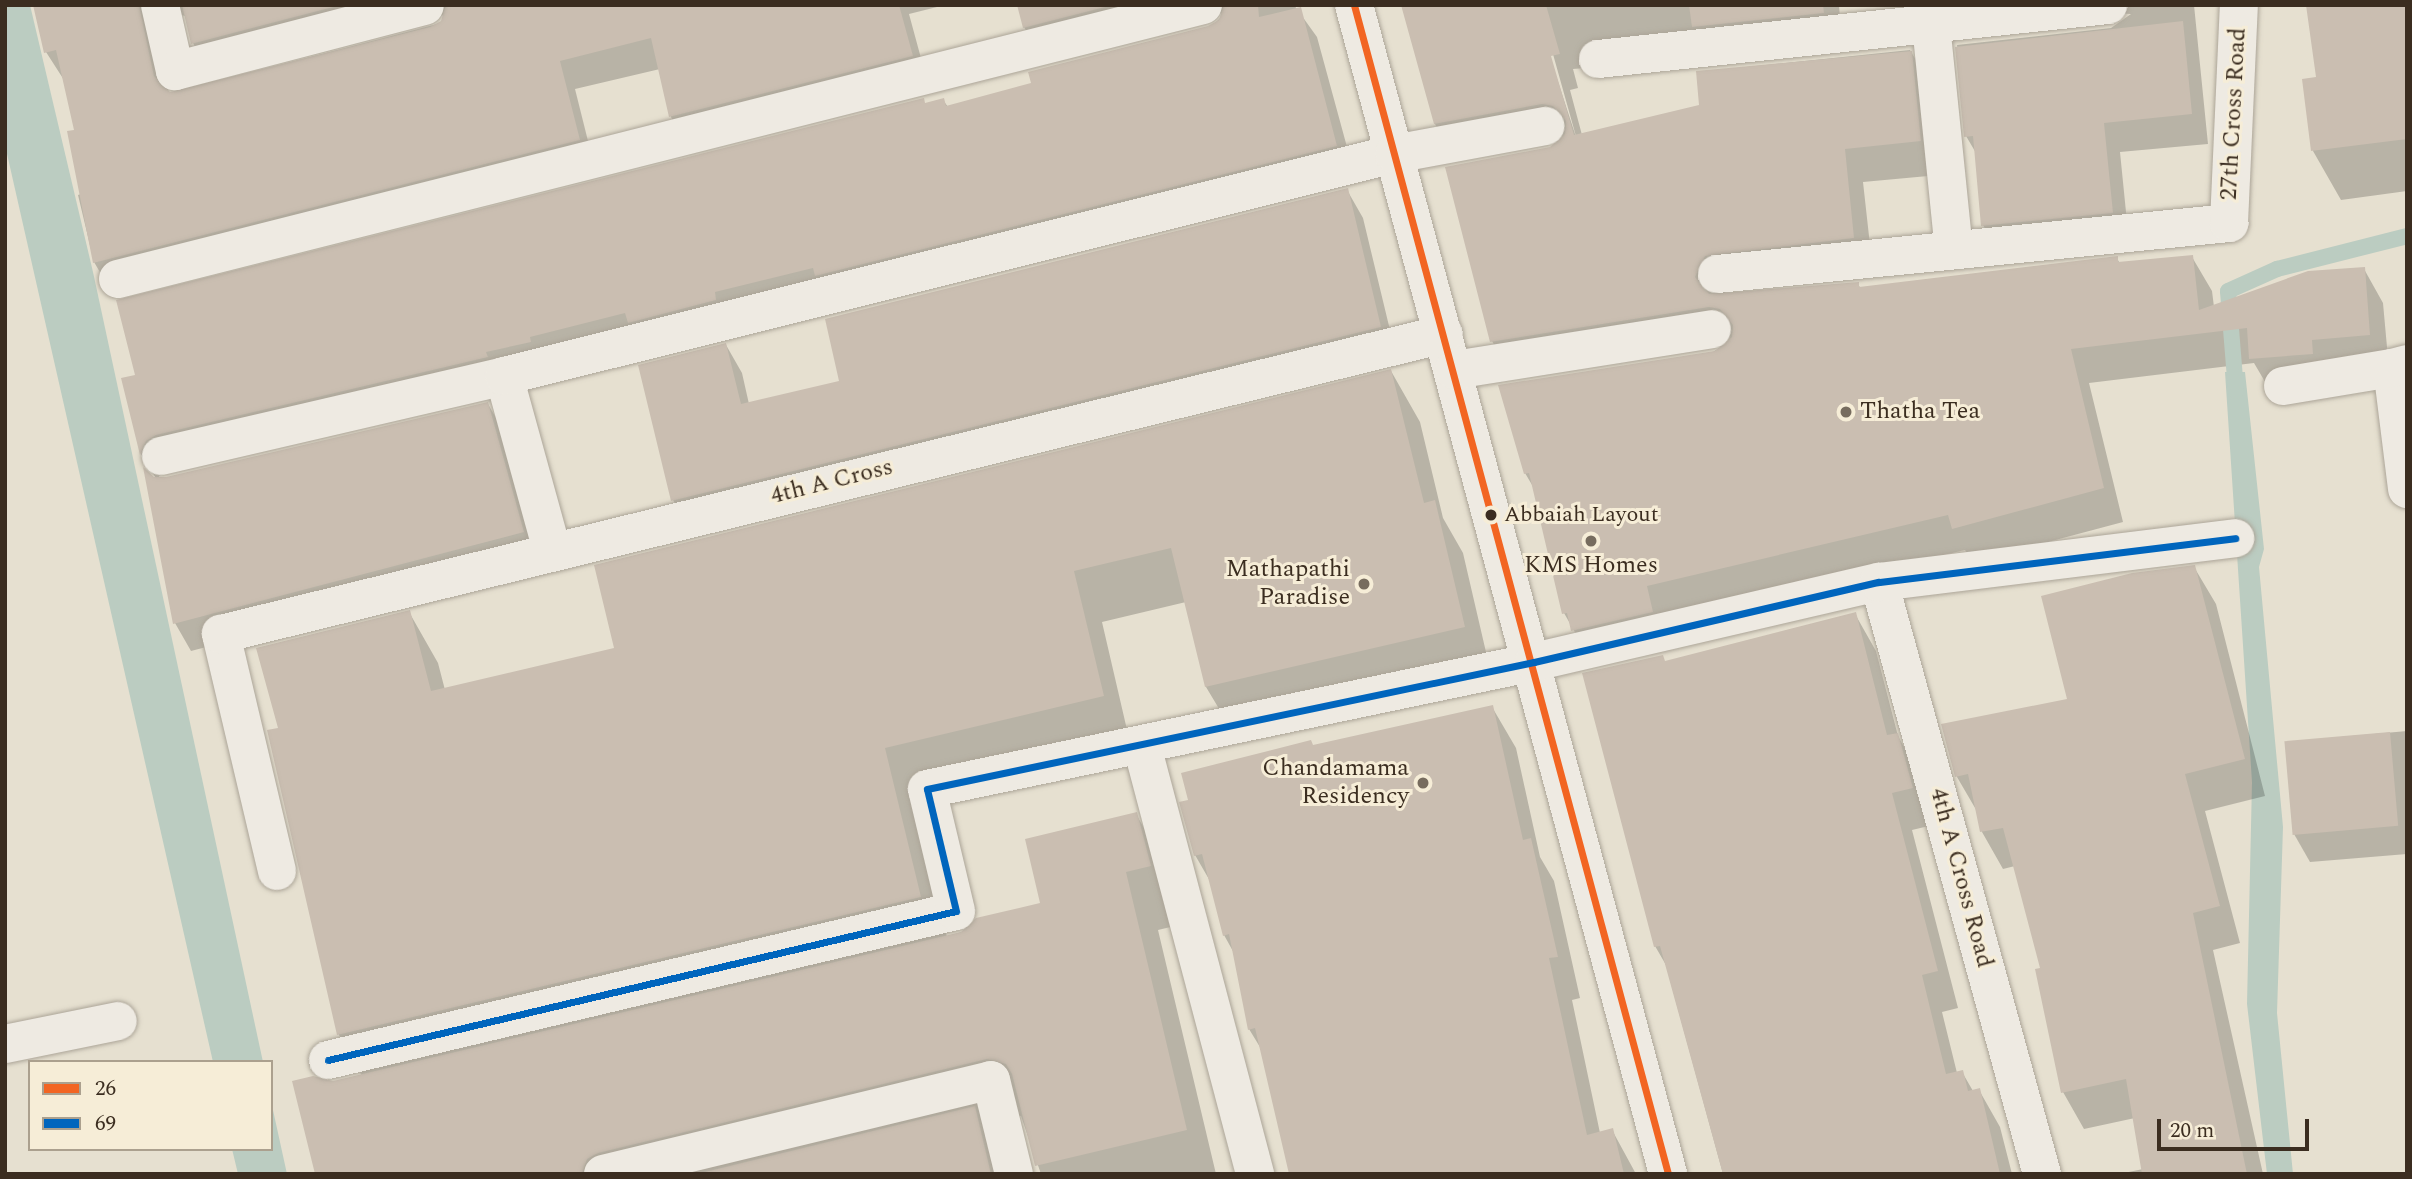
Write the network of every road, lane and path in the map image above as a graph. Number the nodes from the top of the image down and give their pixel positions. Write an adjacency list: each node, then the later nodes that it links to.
1 (160, 5): 6 (street)
2 (1203, 5): 13 (street)
3 (1354, 5): 10 (street)
4 (2108, 5): 7 (street)
5 (2239, 5): 11 (street, 27th Cross Road)
6 (427, 6)
7 (1930, 14): 8 (street); 11 (street)
8 (1598, 59)
9 (1545, 126): 10 (street)
10 (1394, 154): 15 (street); 18 (street)
11 (1954, 250): 12 (street)
12 (1717, 274)
13 (118, 279)
14 (1712, 328): 17 (street)
15 (1444, 334): 17 (street); 23 (street, 4th A Cross)
16 (2399, 366): 19 (street); 21 (street)
17 (1454, 370): 25 (street)
18 (503, 376): 20 (street); 23 (street)
19 (2283, 386)
20 (161, 456)
21 (2407, 489)
22 (2235, 538): 24 (street)
23 (552, 550): 27 (street, 4th A Cross)
24 (1880, 582): 25 (street); 35 (street, 4th A Cross Road)
25 (1534, 662): 26 (street); 34 (street)
26 (1143, 746): 30 (street); 33 (street)
27 (277, 871)
28 (118, 1021): 29 (street)
29 (5, 1044)
30 (328, 1060)
31 (603, 1174): 32 (street)
32 (1014, 1174)
33 (1255, 1174)
34 (1668, 1174)
35 (2042, 1174)

